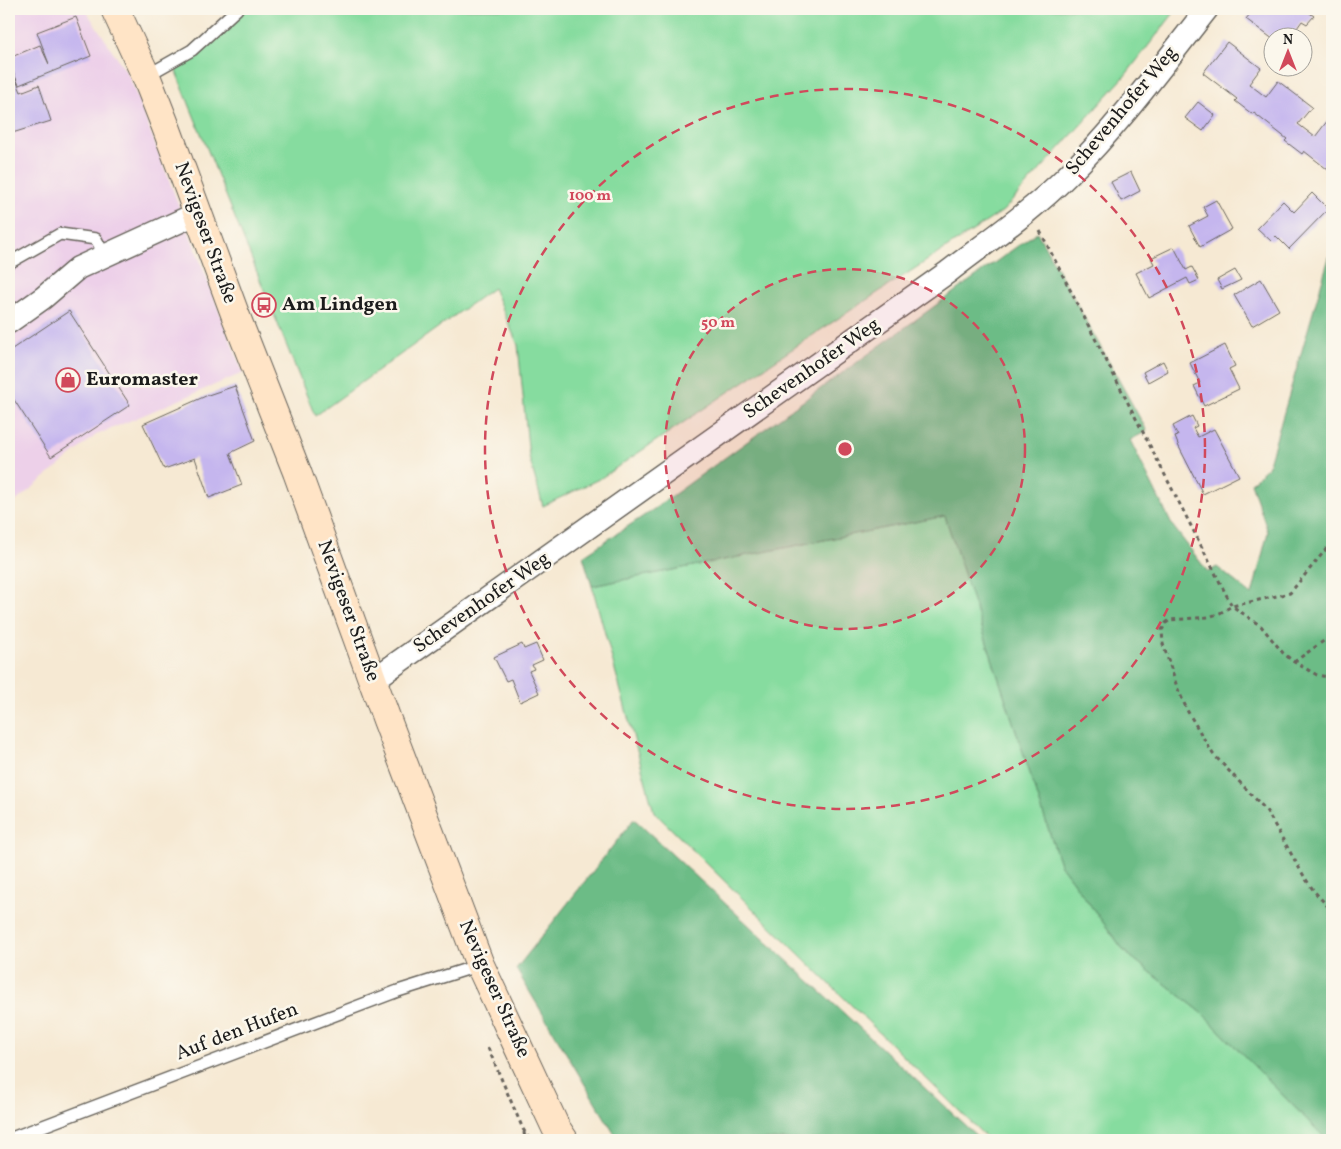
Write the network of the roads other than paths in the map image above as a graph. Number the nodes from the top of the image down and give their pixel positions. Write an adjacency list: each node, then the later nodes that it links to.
1 (115, 9): 4 (main road, Nevigeser Straße)
2 (236, 9): 4 (lane)
3 (1207, 9): 9 (street, Schevenhofer Weg)
4 (146, 76): 5 (main road, Nevigeser Straße)
5 (198, 213): 6 (street); 9 (main road, Nevigeser Straße)
6 (105, 256): 7 (lane); 8 (street)
7 (9, 263)
8 (9, 322)
9 (374, 682): 10 (main road, Nevigeser Straße)
10 (480, 965): 11 (lane, Auf den Hufen); 12 (main road, Nevigeser Straße)
11 (9, 1139)
12 (564, 1140)

